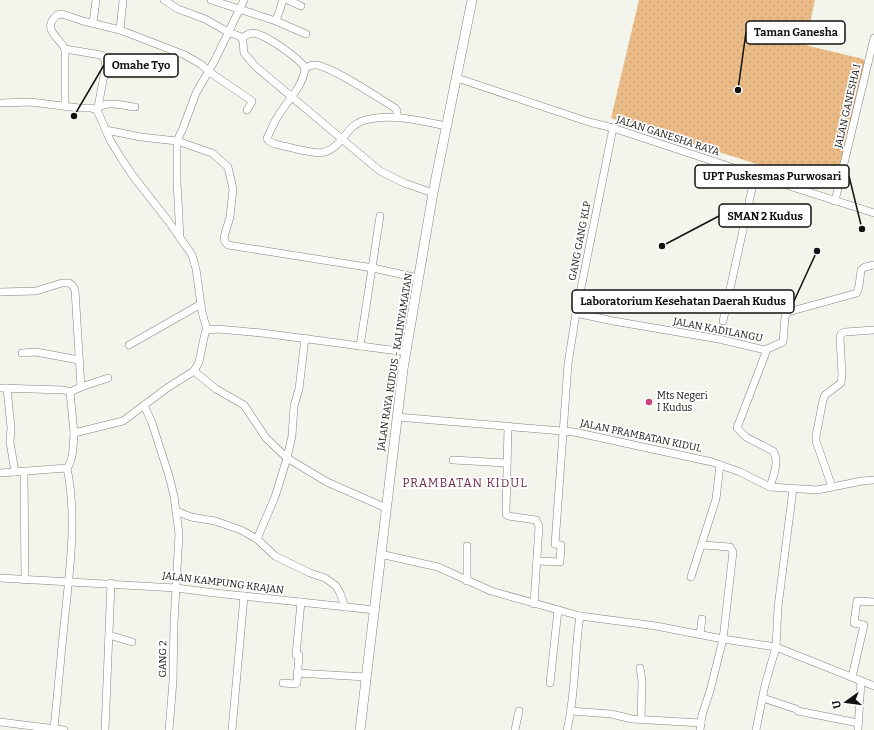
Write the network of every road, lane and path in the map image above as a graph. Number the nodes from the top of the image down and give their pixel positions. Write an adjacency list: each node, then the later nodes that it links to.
1 (96, 0): 12 (street)
2 (123, 0): 13 (street)
3 (164, 0): 14 (street)
4 (211, 0): 10 (street)
5 (244, 0): 10 (street)
6 (283, 0): 11 (street)
7 (288, 0): 9 (street)
8 (472, 0): 21 (main road, JALAN RAYA KUDUS - KALINYAMATAN)
9 (302, 6)
10 (240, 9): 11 (street); 14 (street)
11 (276, 21): 15 (street)
12 (94, 23): 13 (street); 18 (street)
13 (120, 30): 20 (street)
14 (228, 32): 16 (street); 20 (street)
15 (306, 34)
16 (242, 38): 19 (street); 22 (street)
17 (874, 38): 36 (street, JALAN GANESHA I)
18 (65, 49): 24 (street); 26 (street)
19 (305, 68): 22 (street); 28 (street)
20 (208, 71): 27 (street); 33 (street)
21 (457, 78): 29 (main road, JALAN RAYA KUDUS - KALINYAMATAN); 30 (street, JALAN GANESHA RAYA)
22 (293, 96): 32 (street); 32 (street)
23 (0, 103): 24 (street)
24 (65, 106): 26 (street)
25 (135, 107): 26 (street)
26 (97, 108): 31 (street)
27 (247, 110)
28 (396, 117): 29 (street); 32 (street)
29 (447, 126): 35 (main road, JALAN RAYA KUDUS - KALINYAMATAN)
30 (613, 128): 34 (street, JALAN GANESHA RAYA); 45 (street, GANG GANG KLP)
31 (106, 130): 33 (street); 39 (street)
32 (343, 139): 35 (street)
33 (177, 141): 39 (street); 41 (street)
34 (755, 175): 36 (street, JALAN GANESHA RAYA); 46 (street)
35 (433, 193): 42 (main road, JALAN RAYA KUDUS - KALINYAMATAN)
36 (835, 201): 37 (street, JALAN GANESHA RAYA)
37 (874, 213)
38 (380, 216): 41 (street)
39 (180, 238): 44 (street)
40 (874, 265): 52 (street)
41 (373, 268): 42 (street); 51 (street)
42 (418, 278): 53 (main road, JALAN RAYA KUDUS - KALINYAMATAN)
43 (0, 292): 55 (street)
44 (201, 304): 47 (street); 50 (street)
45 (576, 313): 52 (street, JALAN KADILANGU); 64 (street, GANG GANG KLP)
46 (723, 321)
47 (208, 330): 49 (street); 56 (street)
48 (874, 330): 76 (street)
49 (305, 338): 51 (street); 66 (street)
50 (129, 345)
51 (360, 346): 53 (street)
52 (765, 350): 75 (street, JALAN KADILANGU)
53 (406, 352): 62 (main road, JALAN RAYA KUDUS - KALINYAMATAN)
54 (22, 353): 55 (street)
55 (79, 360): 58 (street)
56 (194, 371): 61 (street); 66 (street)
57 (108, 378): 58 (street)
58 (81, 387): 60 (street)
59 (3, 388): 60 (street); 72 (street)
60 (70, 392): 65 (street)
61 (144, 405): 65 (street); 79 (street, GANG 2)
62 (397, 418): 63 (street, JALAN PRAMBATAN KIDUL); 78 (main road, JALAN RAYA KUDUS - KALINYAMATAN)
63 (508, 426): 64 (street, JALAN PRAMBATAN KIDUL); 68 (street)
64 (562, 430): 69 (street, JALAN PRAMBATAN KIDUL); 84 (street, GANG GANG KLP)
65 (74, 433): 70 (street)
66 (287, 458): 78 (street); 80 (street)
67 (453, 460): 68 (street)
68 (506, 463): 84 (street)
69 (720, 465): 75 (street, JALAN PRAMBATAN KIDUL); 81 (street)
70 (67, 468): 71 (street); 89 (street)
71 (24, 471): 72 (street); 87 (street)
72 (15, 472): 73 (street)
73 (0, 473)
74 (874, 480): 76 (street, JALAN PRAMBATAN KIDUL)
75 (770, 487): 77 (street, JALAN PRAMBATAN KIDUL)
76 (832, 488): 77 (street, JALAN PRAMBATAN KIDUL)
77 (793, 489): 105 (street)
78 (386, 508): 83 (main road, JALAN RAYA KUDUS - KALINYAMATAN)
79 (176, 511): 80 (street); 91 (street, GANG 2)
80 (257, 539): 96 (street)
81 (702, 544): 85 (street); 103 (street)
82 (467, 546): 88 (street)
83 (380, 554): 88 (street); 97 (main road, JALAN RAYA KUDUS - KALINYAMATAN)
84 (537, 561): 95 (street)
85 (691, 577)
86 (0, 578): 87 (street, JALAN KAMPUNG KRAJAN)
87 (25, 580): 89 (street, JALAN KAMPUNG KRAJAN)
88 (467, 581): 95 (street)
89 (68, 583): 90 (street, JALAN KAMPUNG KRAJAN); 122 (street)
90 (111, 583): 91 (street, JALAN KAMPUNG KRAJAN); 102 (street)
91 (176, 588): 92 (street, JALAN KAMPUNG KRAJAN); 125 (street, GANG 2)
92 (244, 596): 93 (street, JALAN KAMPUNG KRAJAN); 126 (street)
93 (301, 602): 96 (street, JALAN KAMPUNG KRAJAN); 107 (street)
94 (874, 602): 109 (street)
95 (534, 604): 98 (street)
96 (345, 607): 97 (street, JALAN KAMPUNG KRAJAN)
97 (375, 610): 108 (main road, JALAN RAYA KUDUS - KALINYAMATAN)
98 (558, 610): 99 (street); 112 (street)
99 (580, 616): 101 (street); 116 (street)
100 (702, 619): 101 (street)
101 (700, 634): 103 (street)
102 (108, 635): 104 (street); 124 (street)
103 (722, 639): 105 (street); 120 (street)
104 (132, 642)
105 (776, 647): 109 (street); 114 (street)
106 (640, 668): 117 (street)
107 (297, 673): 108 (street); 111 (street)
108 (366, 677): 127 (main road, JALAN RAYA KUDUS - KALINYAMATAN)
109 (852, 677): 110 (street)
110 (861, 681): 113 (street); 121 (street)
111 (283, 682)
112 (550, 683)
113 (874, 686)
114 (763, 698): 121 (street); 130 (street)
115 (519, 711): 128 (street)
116 (571, 711): 117 (street); 129 (street)
117 (641, 719): 120 (street)
118 (0, 722): 119 (street)
119 (8, 726): 122 (street)
120 (700, 726)
121 (858, 726)
122 (54, 728): 123 (street)
123 (64, 730)
124 (105, 730)
125 (169, 730)
126 (232, 730)
127 (360, 730)
128 (515, 730)
129 (567, 730)
130 (756, 730)

